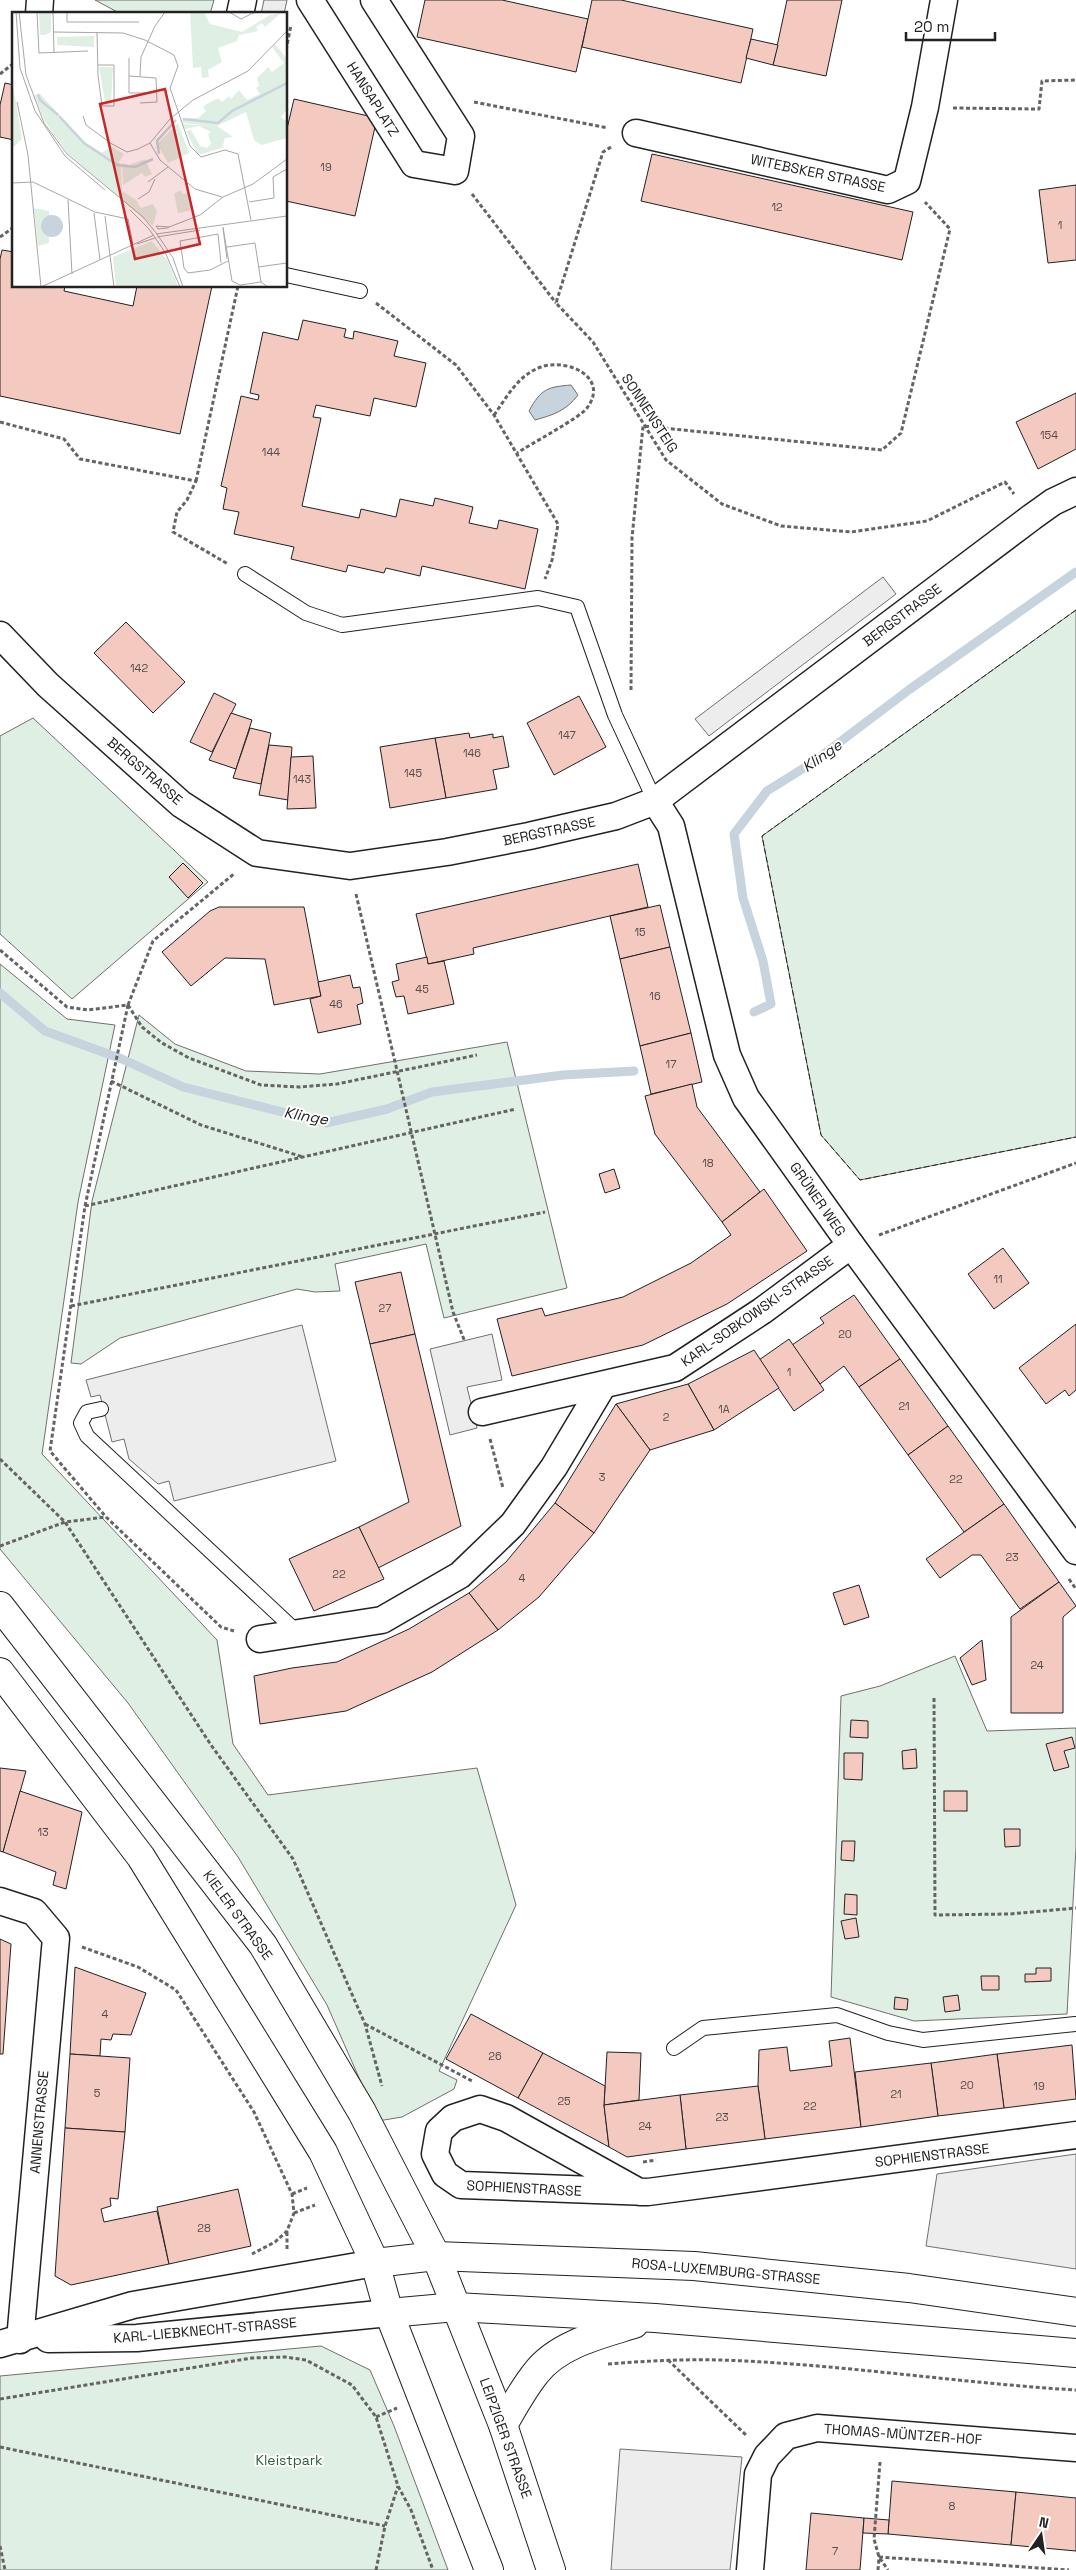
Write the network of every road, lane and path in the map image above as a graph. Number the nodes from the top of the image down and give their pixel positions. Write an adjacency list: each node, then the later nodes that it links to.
1 (310, 0): 10 (street, HANSAPLATZ)
2 (374, 0): 7 (street)
3 (944, 0): 8 (street, WITEBSKER STRASSE)
4 (12, 65): 5 (path)
5 (0, 74)
6 (1076, 80): 8 (path)
7 (434, 95): 9 (path); 10 (street)
8 (925, 107): 11 (street, WITEBSKER STRASSE)
9 (636, 133): 11 (street, WITEBSKER STRASSE); 17 (path)
10 (455, 172): 17 (path)
11 (907, 180): 20 (path)
12 (12, 228): 13 (path)
13 (0, 237)
14 (288, 275): 16 (lane)
15 (238, 288): 22 (path)
16 (360, 291): 18 (path)
17 (556, 303): 20 (path, SONNENSTEIG)
18 (494, 415): 21 (path); 21 (path)
19 (0, 422): 22 (path)
20 (643, 426): 24 (path, SONNENSTEIG); 28 (path)
21 (516, 453): 25 (path)
22 (196, 481): 26 (path)
23 (1076, 491): 24 (street, BERGSTRASSE)
24 (1032, 517): 29 (street, BERGSTRASSE)
25 (552, 560)
26 (244, 574): 29 (lane)
27 (0, 635): 30 (street, BERGSTRASSE)
28 (631, 698)
29 (654, 801): 31 (street, BERGSTRASSE); 44 (street, GRÜNER WEG)
30 (257, 853): 31 (street, BERGSTRASSE); 33 (path)
31 (350, 866): 35 (path)
32 (0, 950): 33 (path)
33 (128, 1005): 35 (path); 36 (path)
34 (477, 1055): 35 (path)
35 (398, 1070): 38 (path)
36 (111, 1081): 39 (path); 41 (path)
37 (516, 1109): 38 (path)
38 (413, 1132): 39 (path); 43 (path)
39 (304, 1157): 41 (path)
40 (1076, 1164): 44 (path)
41 (85, 1206): 45 (path)
42 (545, 1212): 43 (path)
43 (436, 1234): 45 (path); 46 (path)
44 (851, 1245): 47 (street, KARL-SOBKOWSKI-STRASSE); 55 (street, GRÜNER WEG)
45 (71, 1306): 51 (path)
46 (465, 1342)
47 (603, 1385): 49 (street, KARL-SOBKOWSKI-STRASSE); 53 (street)
48 (101, 1409): 58 (lane)
49 (482, 1412): 53 (path)
50 (0, 1459): 52 (path)
51 (106, 1517): 52 (path); 57 (path)
52 (65, 1522): 54 (path); 66 (path)
53 (513, 1524): 58 (street)
54 (0, 1546)
55 (1076, 1551)
56 (0, 1606): 75 (main road, KIELER STRASSE)
57 (221, 1627)
58 (298, 1633): 59 (street)
59 (260, 1639)
60 (0, 1672): 76 (main road)
61 (934, 1698): 63 (path)
62 (0, 1901): 64 (street)
63 (1076, 1908)
64 (56, 1938): 74 (path); 81 (street, ANNENSTRASSE)
65 (1076, 2020): 67 (lane)
66 (365, 2024): 68 (path); 69 (path)
67 (674, 2048)
68 (477, 2084)
69 (385, 2095)
70 (1076, 2135): 73 (street, SOPHIENSTRASSE)
71 (666, 2158): 72 (path)
72 (636, 2162)
73 (639, 2192): 73 (street, SOPHIENSTRASSE)
74 (275, 2242)
75 (436, 2256): 76 (main road, ROSA-LUXEMBURG-STRASSE); 77 (main road, KIELER STRASSE); 78 (main road, ROSA-LUXEMBURG-STRASSE)
76 (375, 2263): 79 (main road); 81 (street, KARL-LIEBKNECHT-STRASSE)
77 (456, 2307): 79 (main road); 80 (main road); 87 (main road, LEIPZIGER STRASSE)
78 (1076, 2312)
79 (389, 2313): 81 (street, KARL-LIEBKNECHT-STRASSE); 100 (main road)
80 (655, 2318): 82 (main road); 87 (main road)
81 (10, 2342)
82 (1076, 2352)
83 (668, 2360): 84 (path); 85 (path); 91 (path)
84 (606, 2364)
85 (1076, 2390)
86 (0, 2399): 92 (path)
87 (502, 2425): 101 (main road, LEIPZIGER STRASSE)
88 (882, 2432): 90 (street, THOMAS-MÜNTZER-HOF); 91 (street, THOMAS-MÜNTZER-HOF); 95 (path)
89 (0, 2447): 93 (path)
90 (1076, 2448)
91 (767, 2456): 102 (street, THOMAS-MÜNTZER-HOF)
92 (398, 2486): 93 (path); 99 (path)
93 (385, 2526): 98 (path)
94 (0, 2546): 97 (path)
95 (879, 2557): 96 (path); 103 (path); 104 (path)
96 (1047, 2569): 105 (path)
97 (5, 2570)
98 (376, 2570)
99 (433, 2570)
100 (489, 2570)
101 (551, 2570)
102 (750, 2570)
103 (878, 2570)
104 (888, 2570)
105 (1069, 2570)

